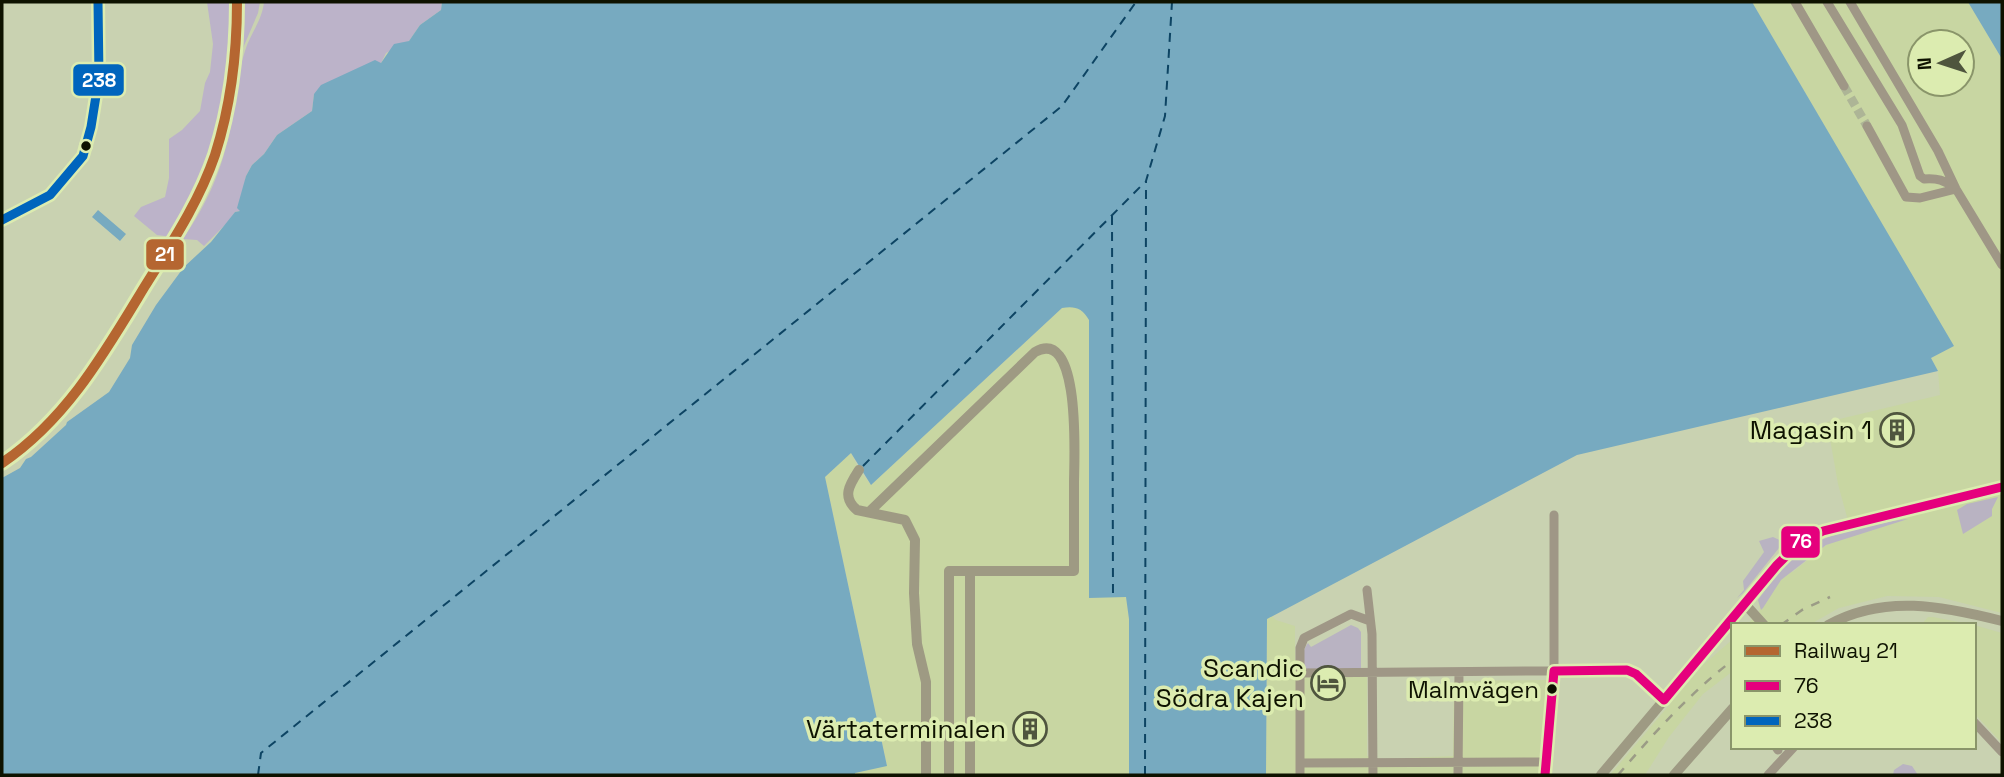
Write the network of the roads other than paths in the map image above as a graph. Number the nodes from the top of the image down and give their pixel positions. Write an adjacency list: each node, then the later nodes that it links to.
1 (98, 2): 8 (street)
2 (1795, 2): 5 (street)
3 (1827, 2): 7 (street)
4 (1850, 2): 7 (street)
5 (1844, 86)
6 (1867, 126): 7 (street)
7 (1956, 189): 9 (street)
8 (2, 220)
9 (2002, 265)
10 (859, 470): 12 (main road)
11 (2002, 487): 16 (street)
12 (869, 512): 14 (main road); 34 (main road)
13 (1554, 514): 21 (street)
14 (970, 571): 35 (main road); 36 (main road)
15 (1367, 590): 17 (street)
16 (1745, 604): 19 (main road); 25 (main road)
17 (1370, 621): 23 (street); 24 (street)
18 (2002, 621): 20 (main road)
19 (1763, 623)
20 (1833, 623)
21 (1554, 671): 22 (street); 25 (street); 31 (street)
22 (1458, 672): 24 (street); 30 (street)
23 (1300, 673): 24 (street); 32 (street)
24 (1373, 674): 33 (street)
25 (1664, 700): 41 (main road)
26 (1731, 710): 42 (main road)
27 (1976, 724): 29 (street)
28 (1792, 749): 43 (street)
29 (2002, 752)
30 (1458, 762): 31 (street); 33 (street); 39 (street)
31 (1547, 762): 40 (street)
32 (1300, 763): 33 (street); 37 (street)
33 (1374, 763): 38 (street)
34 (926, 775)
35 (949, 775)
36 (970, 775)
37 (1300, 775)
38 (1374, 775)
39 (1458, 775)
40 (1545, 775)
41 (1601, 775)
42 (1674, 775)
43 (1768, 775)

